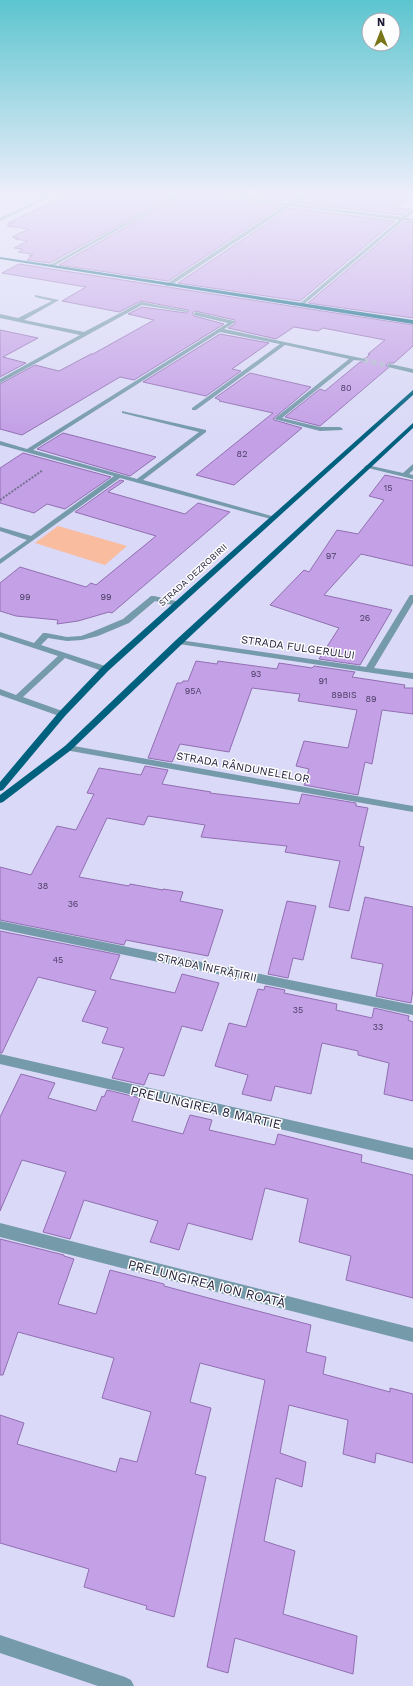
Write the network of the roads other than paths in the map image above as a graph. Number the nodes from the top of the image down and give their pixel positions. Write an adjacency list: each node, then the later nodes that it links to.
1 (104, 275): 4 (main road)
2 (183, 275): 4 (street)
3 (336, 275): 6 (street)
4 (168, 285): 6 (main road)
5 (37, 296): 10 (street)
6 (300, 305): 11 (main road)
7 (186, 311): 13 (street)
8 (196, 314): 12 (street)
9 (0, 316): 10 (street)
10 (19, 320): 13 (street)
11 (413, 322)
12 (219, 330): 14 (street); 26 (street)
13 (84, 334): 19 (street)
14 (284, 344): 15 (street); 21 (street)
15 (353, 358): 16 (street); 24 (street)
16 (363, 360)
17 (390, 366): 18 (street)
18 (413, 371)
19 (0, 381)
20 (413, 392): 33 (main road, STRADA DEZROBIRII)
21 (194, 409)
22 (124, 412): 32 (street)
23 (413, 425): 28 (main road)
24 (340, 429)
25 (0, 443): 26 (street)
26 (28, 451): 30 (street)
27 (413, 466): 29 (street)
28 (367, 467): 29 (street); 40 (main road)
29 (405, 475): 31 (street)
30 (118, 476): 32 (street); 35 (street)
31 (413, 477)
32 (138, 481): 33 (street)
33 (273, 518): 38 (main road, STRADA DEZROBIRII)
34 (0, 529): 35 (street)
35 (32, 539): 36 (street)
36 (0, 562)
37 (413, 598): 44 (street)
38 (177, 604): 41 (street); 43 (main road, STRADA DEZROBIRII)
39 (0, 634): 41 (street)
40 (179, 642): 44 (street, STRADA FULGERULUI); 49 (main road)
41 (35, 646): 42 (street)
42 (64, 655): 43 (street); 47 (street)
43 (105, 669): 48 (main road, STRADA DEZROBIRII)
44 (369, 669): 45 (street, STRADA FULGERULUI)
45 (413, 676)
46 (0, 692): 47 (street)
47 (17, 698): 48 (street)
48 (62, 714): 50 (main road, STRADA DEZROBIRII)
49 (68, 748): 51 (main road); 52 (street, STRADA RÂNDUNELELOR)
50 (0, 788)
51 (0, 800)
52 (413, 809)
53 (0, 925): 54 (street, STRADA ÎNFRĂȚIRII)
54 (413, 1010)
55 (0, 1059): 56 (street, PRELUNGIREA 8 MARTIE)
56 (413, 1154)
57 (0, 1230): 58 (street, PRELUNGIREA ION ROATĂ)
58 (413, 1335)
59 (0, 1644): 60 (street)
60 (125, 1686)

